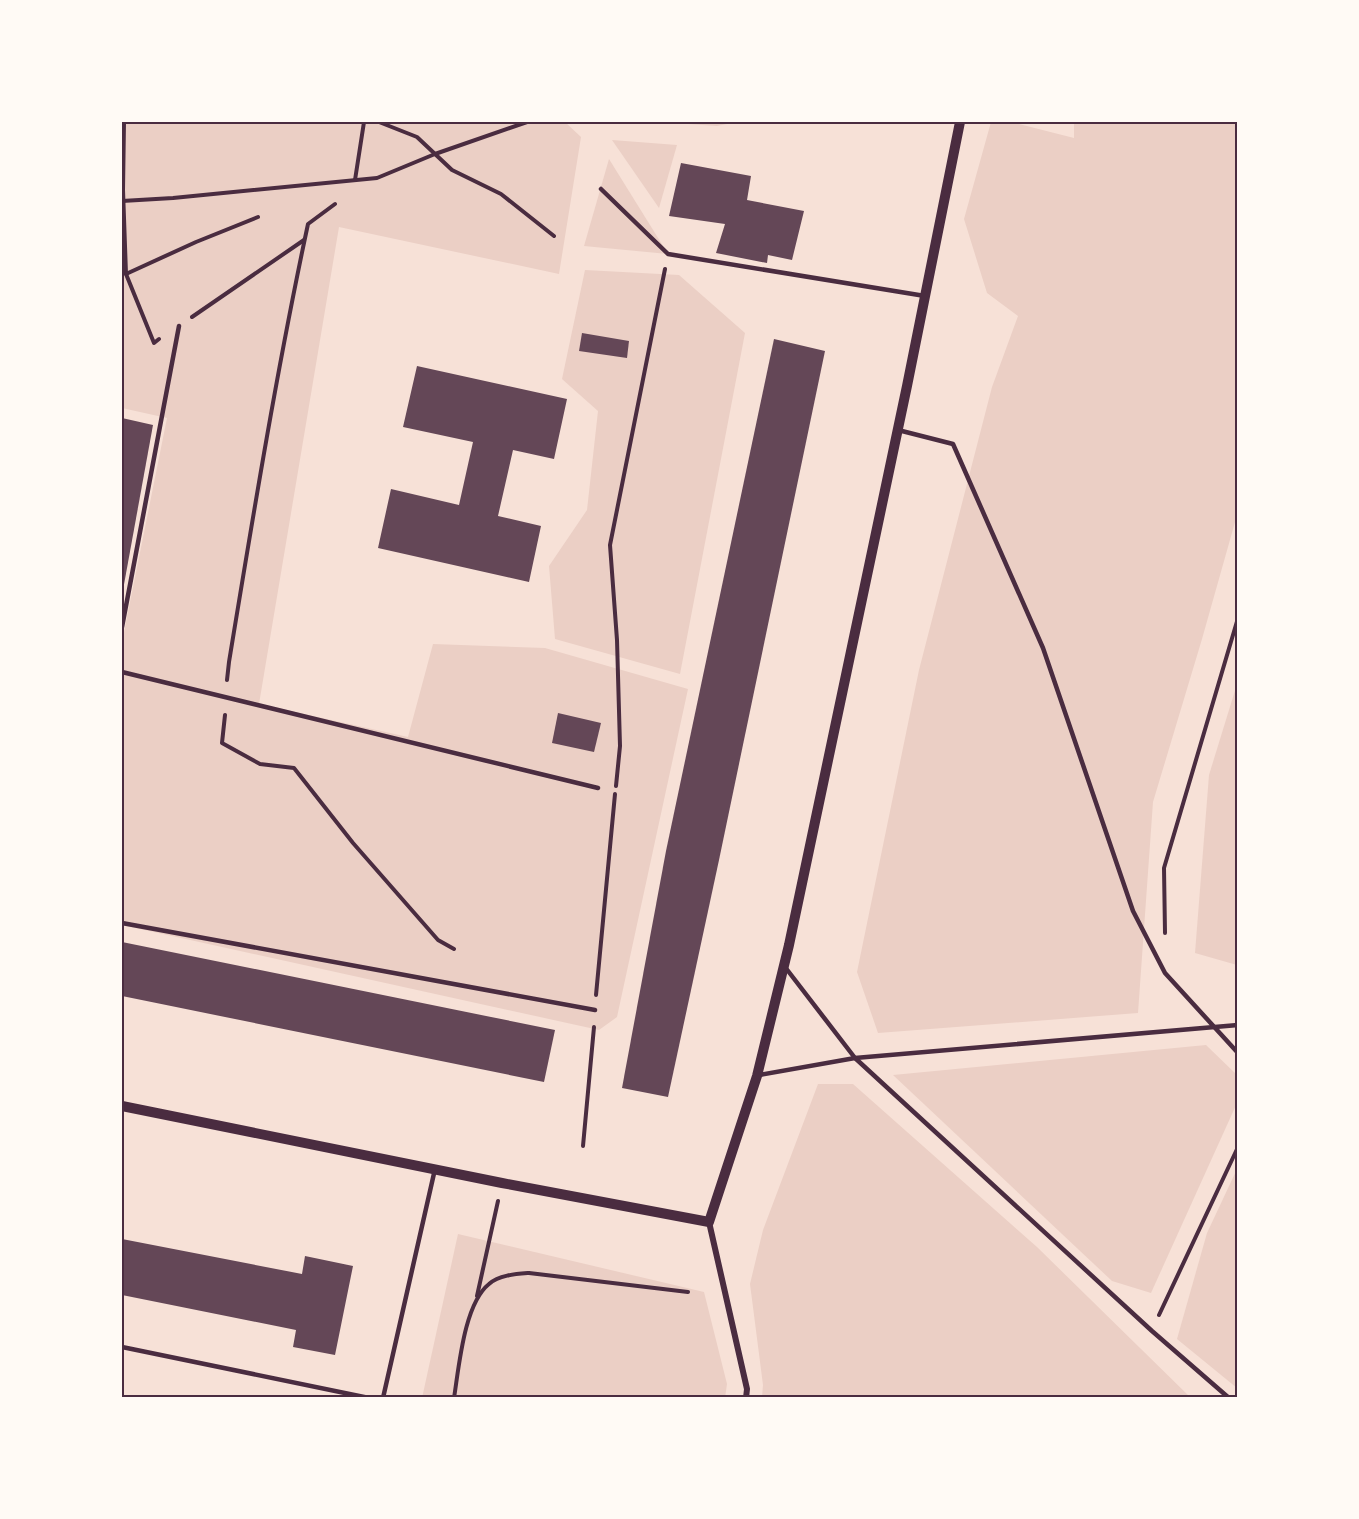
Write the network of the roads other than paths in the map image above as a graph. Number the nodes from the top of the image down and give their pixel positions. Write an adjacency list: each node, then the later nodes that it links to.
1 (960, 122): 3 (street)
2 (601, 189): 3 (lane)
3 (925, 296): 5 (street)
4 (179, 326): 6 (lane)
5 (898, 430): 10 (street); 13 (lane)
6 (122, 627)
7 (122, 672): 8 (lane)
8 (598, 788)
9 (122, 923): 11 (lane)
10 (784, 965): 15 (lane); 16 (street)
11 (595, 1010)
12 (1238, 1025): 13 (lane)
13 (1214, 1027): 14 (lane); 15 (lane)
14 (1238, 1053)
15 (855, 1058): 16 (lane); 24 (lane)
16 (757, 1076): 19 (street)
17 (122, 1106): 18 (street)
18 (435, 1169): 19 (street); 22 (lane)
19 (709, 1222): 23 (street)
20 (122, 1347): 21 (lane)
21 (369, 1398)
22 (383, 1398)
23 (746, 1398)
24 (1229, 1398)

